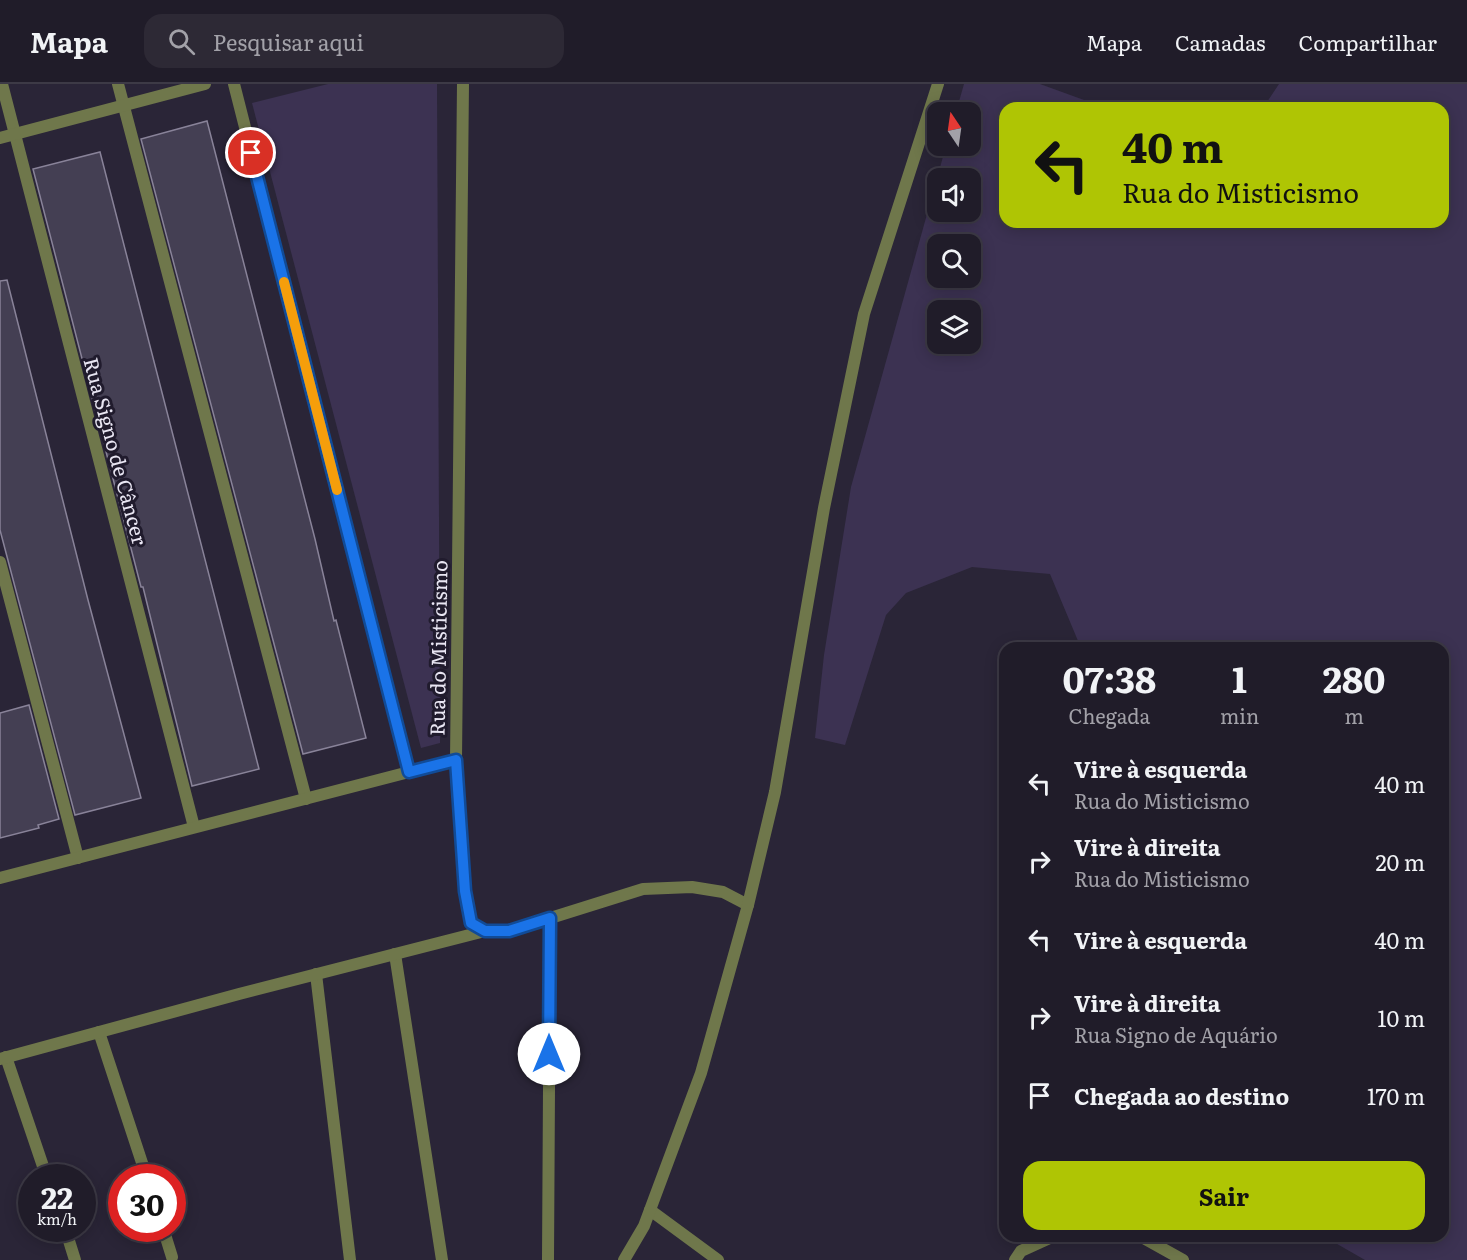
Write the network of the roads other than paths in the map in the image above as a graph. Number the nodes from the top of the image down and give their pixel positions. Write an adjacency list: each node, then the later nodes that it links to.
1 (2, 84): 8 (street, Rua Signo de Câncer)
2 (118, 84): 7 (street)
3 (205, 84): 7 (street)
4 (234, 84): 12 (street)
5 (463, 84): 11 (street, Rua do Misticismo)
6 (938, 84): 17 (street)
7 (123, 105): 8 (street); 13 (street)
8 (15, 134): 9 (street); 14 (street, Rua Signo de Câncer)
9 (0, 138)
10 (0, 562): 15 (street)
11 (456, 760): 12 (street); 19 (street, Rua do Misticismo)
12 (409, 772): 13 (street)
13 (306, 799): 14 (street)
14 (194, 827): 15 (street)
15 (78, 858): 16 (street)
16 (0, 878)
17 (748, 906): 18 (street); 26 (street)
18 (550, 918): 19 (street); 35 (street)
19 (485, 931): 20 (street)
20 (395, 954): 21 (street); 34 (street)
21 (315, 974): 22 (street); 33 (street)
22 (99, 1032): 23 (street); 25 (street)
23 (3, 1058): 24 (street)
24 (42, 1164)
25 (142, 1164)
26 (650, 1210): 36 (street); 37 (street)
27 (69, 1242): 32 (street)
28 (167, 1242): 31 (street)
29 (1041, 1242): 38 (street)
30 (1151, 1242): 39 (street)
31 (172, 1257)
32 (75, 1260)
33 (350, 1260)
34 (442, 1260)
35 (548, 1260)
36 (624, 1260)
37 (718, 1260)
38 (1015, 1260)
39 (1183, 1260)

